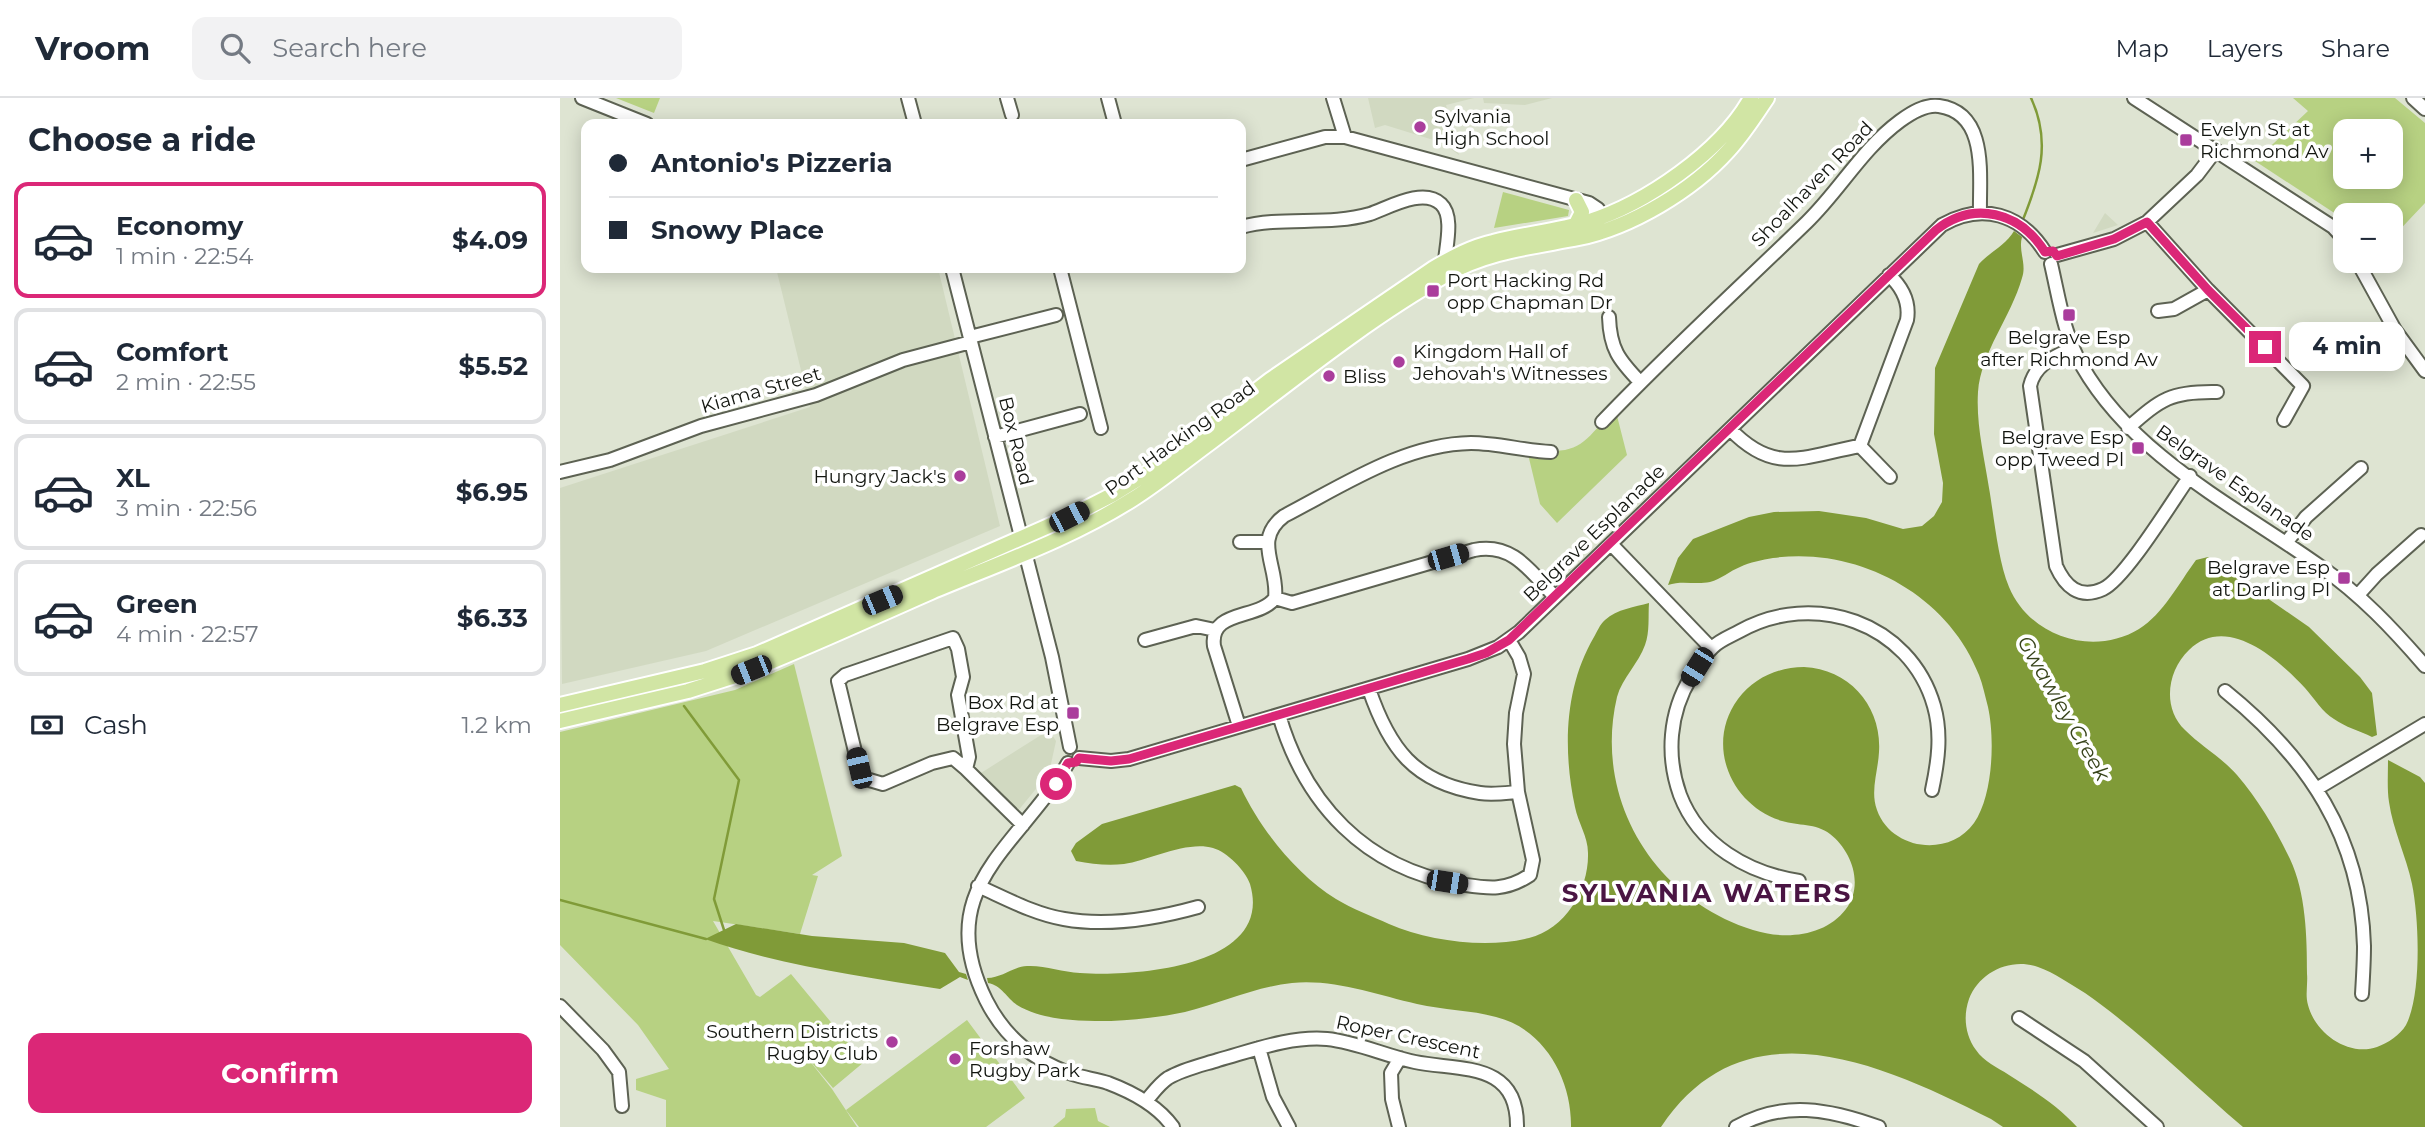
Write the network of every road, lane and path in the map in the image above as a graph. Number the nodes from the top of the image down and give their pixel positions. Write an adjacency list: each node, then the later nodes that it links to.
1 (582, 98): 11 (street)
2 (908, 98): 12 (street)
3 (1007, 98): 10 (street)
4 (1108, 98): 13 (street)
5 (1333, 98): 14 (street)
6 (1751, 98): 20 (main road, Port Hacking Road)
7 (1767, 98): 20 (main road, Port Hacking Road)
8 (2134, 98): 15 (street)
9 (1919, 103): 18 (street, Shoalhaven Road); 37 (street, Shoalhaven Road)
10 (1012, 115)
11 (634, 119)
12 (914, 119)
13 (1114, 119)
14 (1345, 137): 16 (street); 17 (street)
15 (2216, 150): 19 (street); 23 (street)
16 (1246, 159)
17 (1576, 200): 20 (street); 22 (main road)
18 (1980, 213): 24 (street, Belgrave Esplanade); 29 (street, Belgrave Esplanade)
19 (2147, 222): 24 (street); 30 (street)
20 (1605, 223): 22 (main road, Port Hacking Road); 57 (main road, Port Hacking Road)
21 (1246, 225): 25 (street)
22 (1576, 225): 25 (main road, Port Hacking Road)
23 (2333, 227)
24 (2051, 257): 35 (street, Belgrave Esplanade)
25 (1445, 261): 57 (main road, Port Hacking Road)
26 (954, 273): 34 (street, Box Road)
27 (1061, 273): 42 (street)
28 (2364, 273): 36 (street)
29 (1889, 275): 44 (street, Belgrave Esplanade); 46 (street)
30 (2208, 290): 31 (street); 40 (street)
31 (2158, 311)
32 (1056, 315): 34 (street, Kiama Street)
33 (1609, 317): 37 (street)
34 (971, 340): 45 (street, Box Road); 49 (street, Kiama Street)
35 (2073, 348): 43 (street, Belgrave Esplanade); 51 (street)
36 (2425, 371)
37 (1640, 382): 41 (street, Shoalhaven Road)
38 (2217, 393): 43 (street)
39 (1080, 414): 45 (street)
40 (2284, 420)
41 (1602, 422)
42 (1101, 428)
43 (2128, 428): 51 (street, Belgrave Esplanade)
44 (1730, 429): 46 (street); 56 (street, Belgrave Esplanade)
45 (996, 437): 57 (street, Box Road)
46 (1860, 446): 50 (street)
47 (1551, 452): 54 (street)
48 (2361, 468): 55 (street)
49 (560, 472)
50 (1890, 477)
51 (2190, 477): 55 (street, Belgrave Esplanade)
52 (2421, 535): 58 (street)
53 (1240, 542): 54 (street)
54 (1267, 542): 60 (street)
55 (2287, 542): 58 (street, Belgrave Esplanade)
56 (1611, 544): 59 (street, Belgrave Esplanade); 64 (street)
57 (1023, 546): 68 (main road, Port Hacking Road); 70 (main road, Port Hacking Road); 73 (street, Box Road)
58 (2358, 595): 65 (street, Belgrave Esplanade)
59 (1555, 597): 60 (street); 63 (street, Belgrave Esplanade)
60 (1275, 598): 61 (street)
61 (1215, 630): 62 (street); 72 (street)
62 (1145, 640)
63 (1509, 640): 66 (street, Belgrave Esplanade); 77 (street)
64 (1712, 648): 76 (street); 79 (street)
65 (2423, 660)
66 (1369, 689): 69 (street, Belgrave Esplanade); 77 (street)
67 (2225, 691): 75 (street)
68 (560, 705)
69 (1279, 715): 72 (street, Belgrave Esplanade); 77 (street)
70 (560, 721)
71 (2425, 724): 75 (street)
72 (1239, 726): 73 (street, Belgrave Esplanade)
73 (1074, 760): 78 (street)
74 (966, 769): 74 (street); 78 (street)
75 (2318, 788): 82 (street)
76 (1932, 790)
77 (1518, 792)
78 (1023, 825): 80 (street)
79 (1799, 881)
80 (978, 886): 81 (street); 87 (street)
81 (1198, 908)
82 (2362, 994)
83 (560, 1006): 88 (street)
84 (2019, 1018): 90 (street)
85 (1259, 1048): 86 (street, Roper Crescent); 87 (street, Roper Crescent); 92 (street)
86 (1400, 1058): 93 (street); 94 (street, Roper Crescent)
87 (1146, 1101): 91 (street)
88 (622, 1106)
89 (1842, 1122): 95 (street); 96 (street)
90 (2149, 1125)
91 (1174, 1127)
92 (1289, 1127)
93 (1399, 1127)
94 (1517, 1127)
95 (1735, 1127)
96 (1879, 1127)

